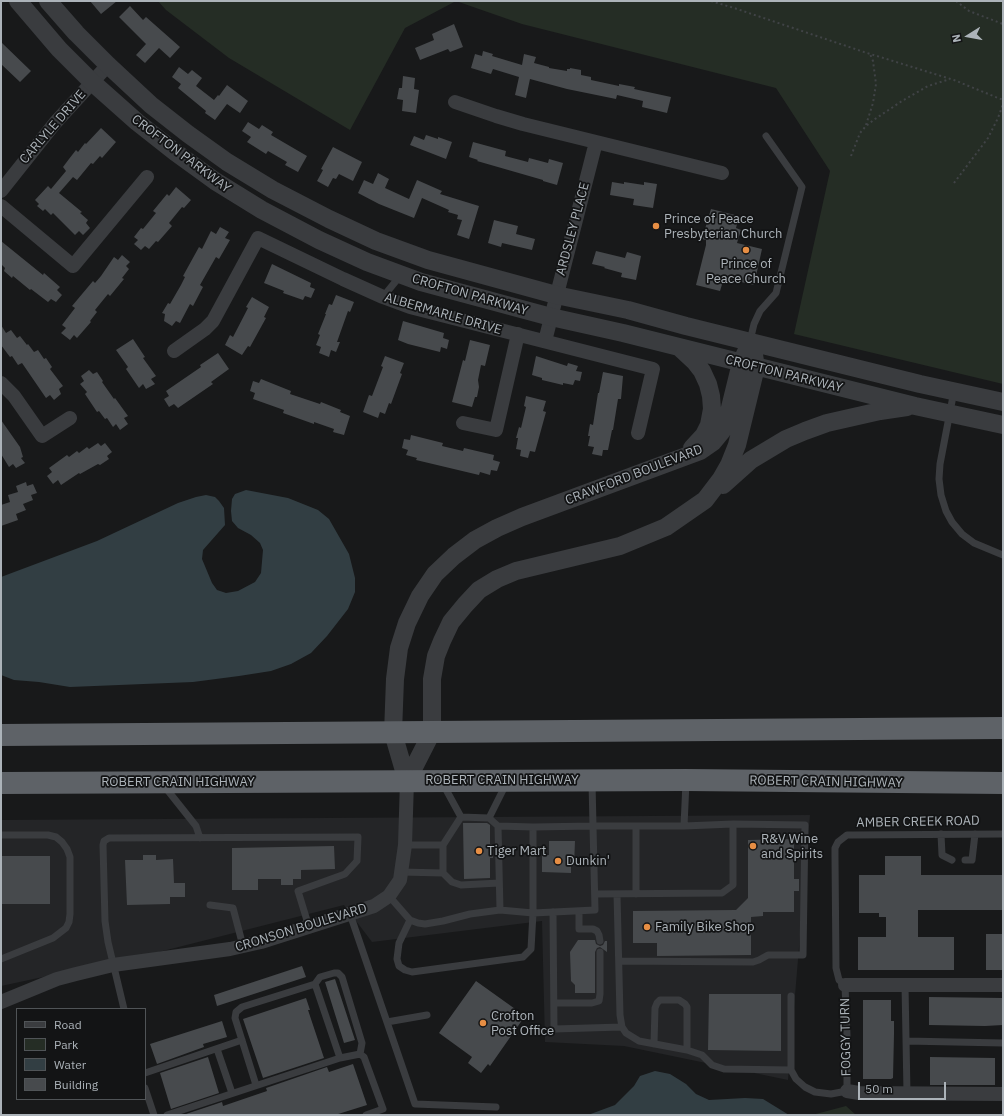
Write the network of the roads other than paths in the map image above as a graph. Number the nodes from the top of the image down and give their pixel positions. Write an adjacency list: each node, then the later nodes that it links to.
1 (18, 1): 4 (street, CROFTON PARKWAY)
2 (48, 1): 3 (street, CROFTON PARKWAY)
3 (108, 65): 4 (street, CARLYLE DRIVE); 13 (street, CROFTON PARKWAY)
4 (92, 82): 10 (street, CARLYLE DRIVE); 12 (street, CROFTON PARKWAY)
5 (455, 102): 7 (street)
6 (766, 136): 18 (lane)
7 (596, 142): 8 (street); 13 (street, ARDSLEY PLACE)
8 (722, 174)
9 (147, 177): 11 (street)
10 (1, 191)
11 (1, 206)
12 (401, 275): 14 (lane); 15 (street, CROFTON PARKWAY)
13 (556, 295): 15 (street, ARDSLEY PLACE); 18 (street, CROFTON PARKWAY)
14 (383, 297): 16 (street, ALBERMARLE DRIVE); 20 (street, ALBERMARLE DRIVE)
15 (551, 317): 17 (street); 19 (street, CROFTON PARKWAY)
16 (518, 334): 17 (street, ALBERMARLE DRIVE); 28 (street)
17 (544, 341): 30 (street, ALBERMARLE DRIVE)
18 (750, 341): 21 (street, CRAWFORD BOULEVARD); 23 (street, CROFTON PARKWAY)
19 (680, 348): 21 (street, CROFTON PARKWAY); 31 (street)
20 (174, 351)
21 (749, 365): 25 (street, CROFTON PARKWAY); 31 (street, CRAWFORD BOULEVARD); 32 (street, CRAWFORD BOULEVARD)
22 (1, 383): 27 (street)
23 (954, 391): 24 (street, CROFTON PARKWAY); 26 (lane)
24 (1003, 402)
25 (916, 406): 26 (street, CROFTON PARKWAY); 32 (street)
26 (950, 413): 29 (street, CROFTON PARKWAY); 33 (lane)
27 (70, 418)
28 (463, 423)
29 (1003, 425)
30 (638, 433)
31 (670, 463): 36 (street, CRAWFORD BOULEVARD)
32 (705, 500): 35 (street, CRAWFORD BOULEVARD)
33 (1003, 555)
34 (1003, 728): 35 (highway)
35 (432, 732): 36 (highway); 41 (street, CRAWFORD BOULEVARD)
36 (393, 733): 37 (highway); 41 (street, CRAWFORD BOULEVARD)
37 (1, 735)
38 (508, 780): 39 (highway, ROBERT CRAIN HIGHWAY); 42 (highway, ROBERT CRAIN HIGHWAY); 49 (lane)
39 (592, 780): 40 (highway, ROBERT CRAIN HIGHWAY); 52 (lane)
40 (686, 780): 43 (highway, ROBERT CRAIN HIGHWAY); 54 (lane)
41 (407, 781): 42 (highway, ROBERT CRAIN HIGHWAY); 44 (highway, ROBERT CRAIN HIGHWAY); 61 (street, CRONSON BOULEVARD)
42 (441, 781): 48 (lane)
43 (816, 781): 46 (highway, ROBERT CRAIN HIGHWAY); 47 (highway)
44 (161, 782): 45 (highway, ROBERT CRAIN HIGHWAY); 60 (lane)
45 (1, 783)
46 (1003, 783)
47 (1003, 796)
48 (461, 817): 49 (lane); 62 (lane)
49 (489, 818): 51 (lane)
50 (733, 824): 54 (lane); 70 (lane); 84 (lane)
51 (498, 826): 55 (lane); 67 (lane)
52 (594, 826): 53 (lane); 55 (lane); 68 (lane)
53 (636, 826): 54 (lane); 70 (lane)
54 (684, 826)
55 (533, 827): 75 (lane)
56 (941, 834): 57 (lane, AMBER CREEK ROAD); 63 (lane); 87 (lane, AMBER CREEK ROAD)
57 (975, 834): 58 (lane, AMBER CREEK ROAD); 64 (lane)
58 (1003, 834)
59 (1, 835): 83 (lane)
60 (200, 838): 79 (lane); 85 (lane)
61 (405, 845): 62 (lane); 65 (street, CRONSON BOULEVARD)
62 (443, 845): 66 (lane)
63 (952, 860)
64 (965, 860)
65 (401, 872): 66 (lane); 71 (street, CRONSON BOULEVARD)
66 (443, 873): 67 (lane)
67 (499, 883): 73 (lane)
68 (595, 894): 69 (lane); 74 (lane)
69 (617, 894): 70 (lane); 84 (lane)
70 (636, 894)
71 (389, 896): 77 (street, CRONSON BOULEVARD); 78 (lane)
72 (210, 905): 81 (lane)
73 (500, 910): 75 (lane); 78 (lane)
74 (579, 911): 76 (lane); 80 (lane)
75 (533, 912): 76 (lane); 78 (lane)
76 (553, 912): 92 (lane)
77 (350, 914): 79 (street, CRONSON BOULEVARD); 95 (lane)
78 (410, 920)
79 (309, 927): 81 (street, CRONSON BOULEVARD)
80 (600, 941)
81 (243, 946): 85 (street, CRONSON BOULEVARD)
82 (600, 952): 92 (lane)
83 (1, 959)
84 (619, 961): 96 (lane)
85 (113, 965): 91 (street, CRONSON BOULEVARD); 93 (lane)
86 (315, 984): 97 (lane); 103 (lane); 104 (lane)
87 (845, 985): 89 (street, FOGGY TURN); 109 (lane, FOGGY TURN)
88 (1003, 985): 89 (street, FOGGY TURN)
89 (905, 986): 98 (lane)
90 (792, 996): 105 (lane)
91 (1, 1002)
92 (554, 1003): 96 (lane)
93 (124, 1008)
94 (427, 1015): 95 (lane)
95 (387, 1022): 113 (lane)
96 (622, 1027): 100 (lane)
97 (242, 1040): 101 (lane); 107 (lane)
98 (906, 1041): 99 (lane); 111 (lane)
99 (1003, 1043)
100 (654, 1044): 102 (lane); 102 (lane)
101 (217, 1049): 106 (lane); 110 (lane)
102 (687, 1050): 105 (lane)
103 (360, 1054): 104 (lane); 114 (lane)
104 (340, 1058): 107 (lane)
105 (791, 1070): 109 (lane)
106 (146, 1073)
107 (256, 1085): 110 (lane)
108 (146, 1091): 115 (lane)
109 (847, 1091): 111 (street, FOGGY TURN)
110 (232, 1093): 116 (lane)
111 (906, 1093): 112 (street, FOGGY TURN)
112 (1003, 1094)
113 (496, 1107)
114 (384, 1112): 117 (lane)
115 (154, 1115)
116 (167, 1115)
117 (366, 1115)

